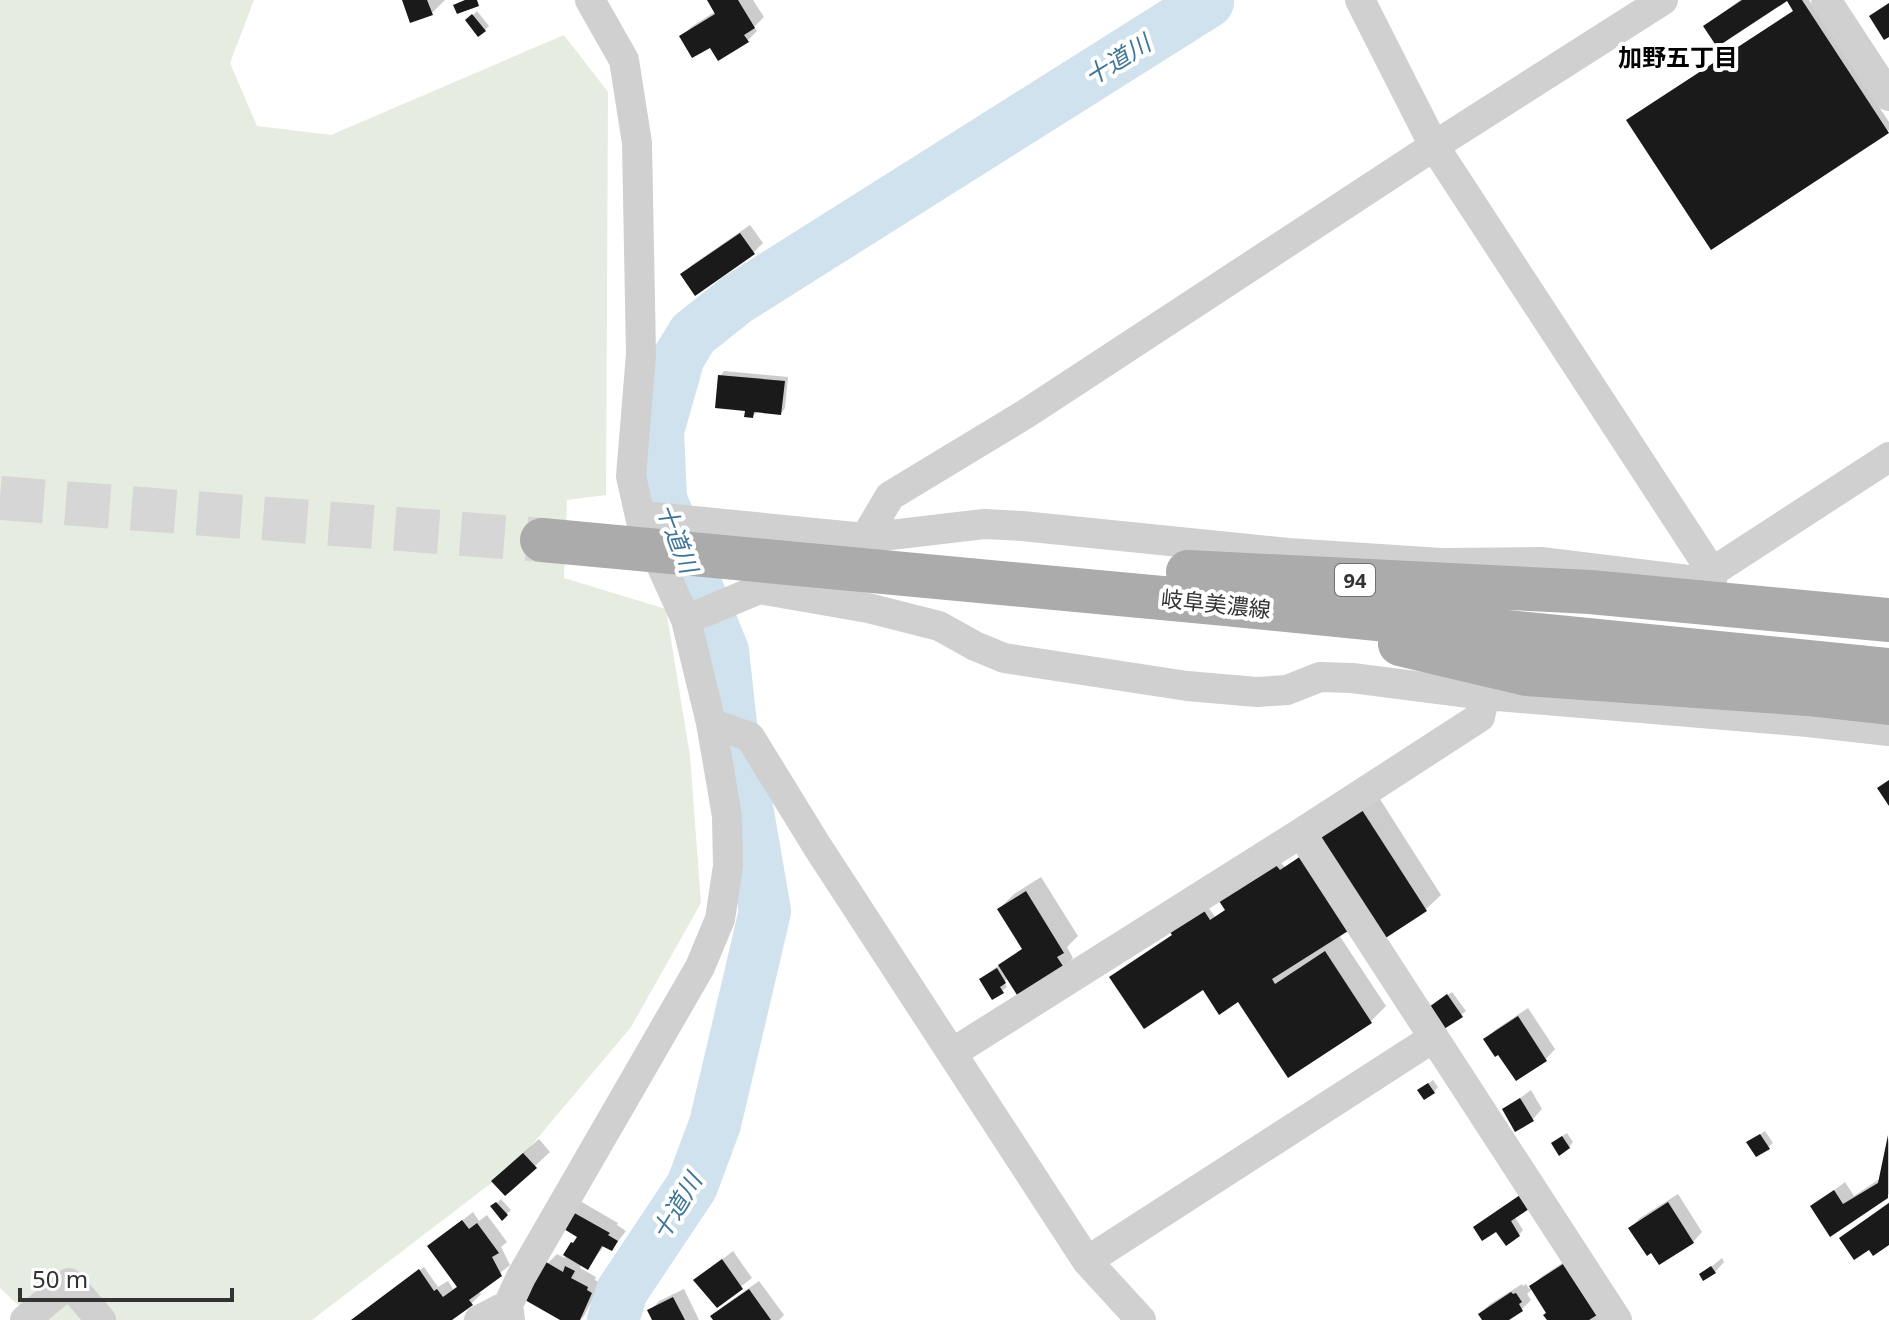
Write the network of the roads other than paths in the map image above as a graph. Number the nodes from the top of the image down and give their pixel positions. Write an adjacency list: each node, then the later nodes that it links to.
1 (590, 0): 8 (street)
2 (1360, 0): 6 (street)
3 (1663, 0): 6 (street)
4 (1826, 0): 5 (street)
5 (1889, 96)
6 (1434, 146): 10 (street); 11 (street)
7 (1889, 457): 11 (street)
8 (641, 521): 10 (street); 15 (street)
9 (552, 541): 10 (main road, 岐阜美濃線 / 94)
10 (865, 548): 11 (street); 12 (street); 14 (main road, 岐阜美濃線 / 94); 16 (main road, 94)
11 (1712, 578): 13 (street)
12 (759, 589): 15 (street); 18 (street)
13 (1889, 599)
14 (1226, 604): 17 (main road, 岐阜美濃線 / 94); 19 (main road, 94)
15 (699, 614): 20 (street)
16 (1889, 620)
17 (1889, 670)
18 (1485, 695): 21 (street); 22 (street)
19 (1889, 703)
20 (723, 727): 24 (street); 26 (street)
21 (1889, 731)
22 (1301, 833): 23 (street); 24 (street)
23 (1433, 1038): 25 (street); 31 (street)
24 (952, 1053): 25 (street)
25 (1087, 1261): 30 (street)
26 (509, 1313): 29 (street)
27 (25, 1320): 28 (street)
28 (101, 1320)
29 (479, 1320)
30 (1141, 1320)
31 (1617, 1320)

